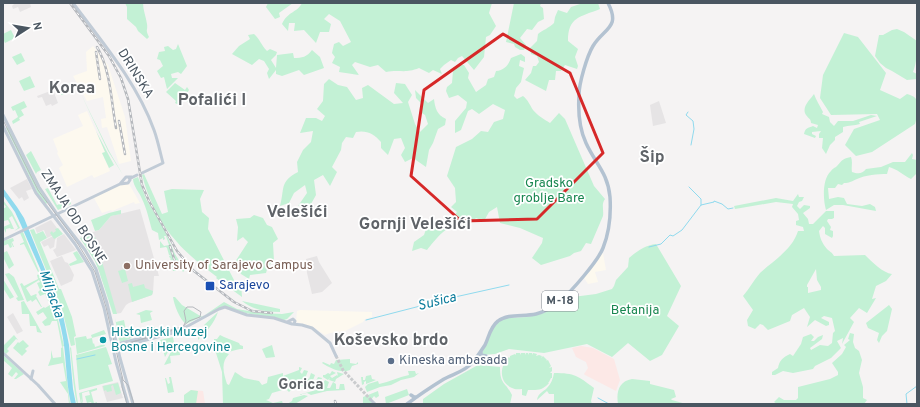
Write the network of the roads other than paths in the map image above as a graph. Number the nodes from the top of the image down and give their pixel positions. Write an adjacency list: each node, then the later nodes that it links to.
1 (74, 3): 5 (main road, DRINSKA)
2 (608, 3): 14 (main road, M-18)
3 (3, 115): 9 (main road, ZMAJA OD BOSNE)
4 (3, 126): 10 (main road, ZMAJA OD BOSNE)
5 (142, 173)
6 (137, 175): 7 (main road)
7 (130, 178): 8 (main road); 8 (main road)
8 (124, 182): 9 (main road)
9 (57, 214): 10 (main road); 12 (main road, ZMAJA OD BOSNE)
10 (53, 216): 11 (main road); 13 (main road, ZMAJA OD BOSNE)
11 (3, 240)
12 (117, 346): 13 (main road); 16 (main road); 27 (main road, ZMAJA OD BOSNE)
13 (113, 347): 26 (main road, ZMAJA OD BOSNE)
14 (481, 350): 17 (main road); 19 (main road, M-18)
15 (3, 353): 21 (main road)
16 (336, 356)
17 (486, 356)
18 (481, 358): 19 (main road)
19 (473, 363): 23 (main road, M-18)
20 (32, 371): 21 (main road)
21 (31, 379): 25 (main road)
22 (411, 395): 23 (main road)
23 (417, 397): 29 (main road, M-18)
24 (371, 400): 28 (main road)
25 (56, 404)
26 (128, 404)
27 (133, 404)
28 (375, 404)
29 (406, 404)

